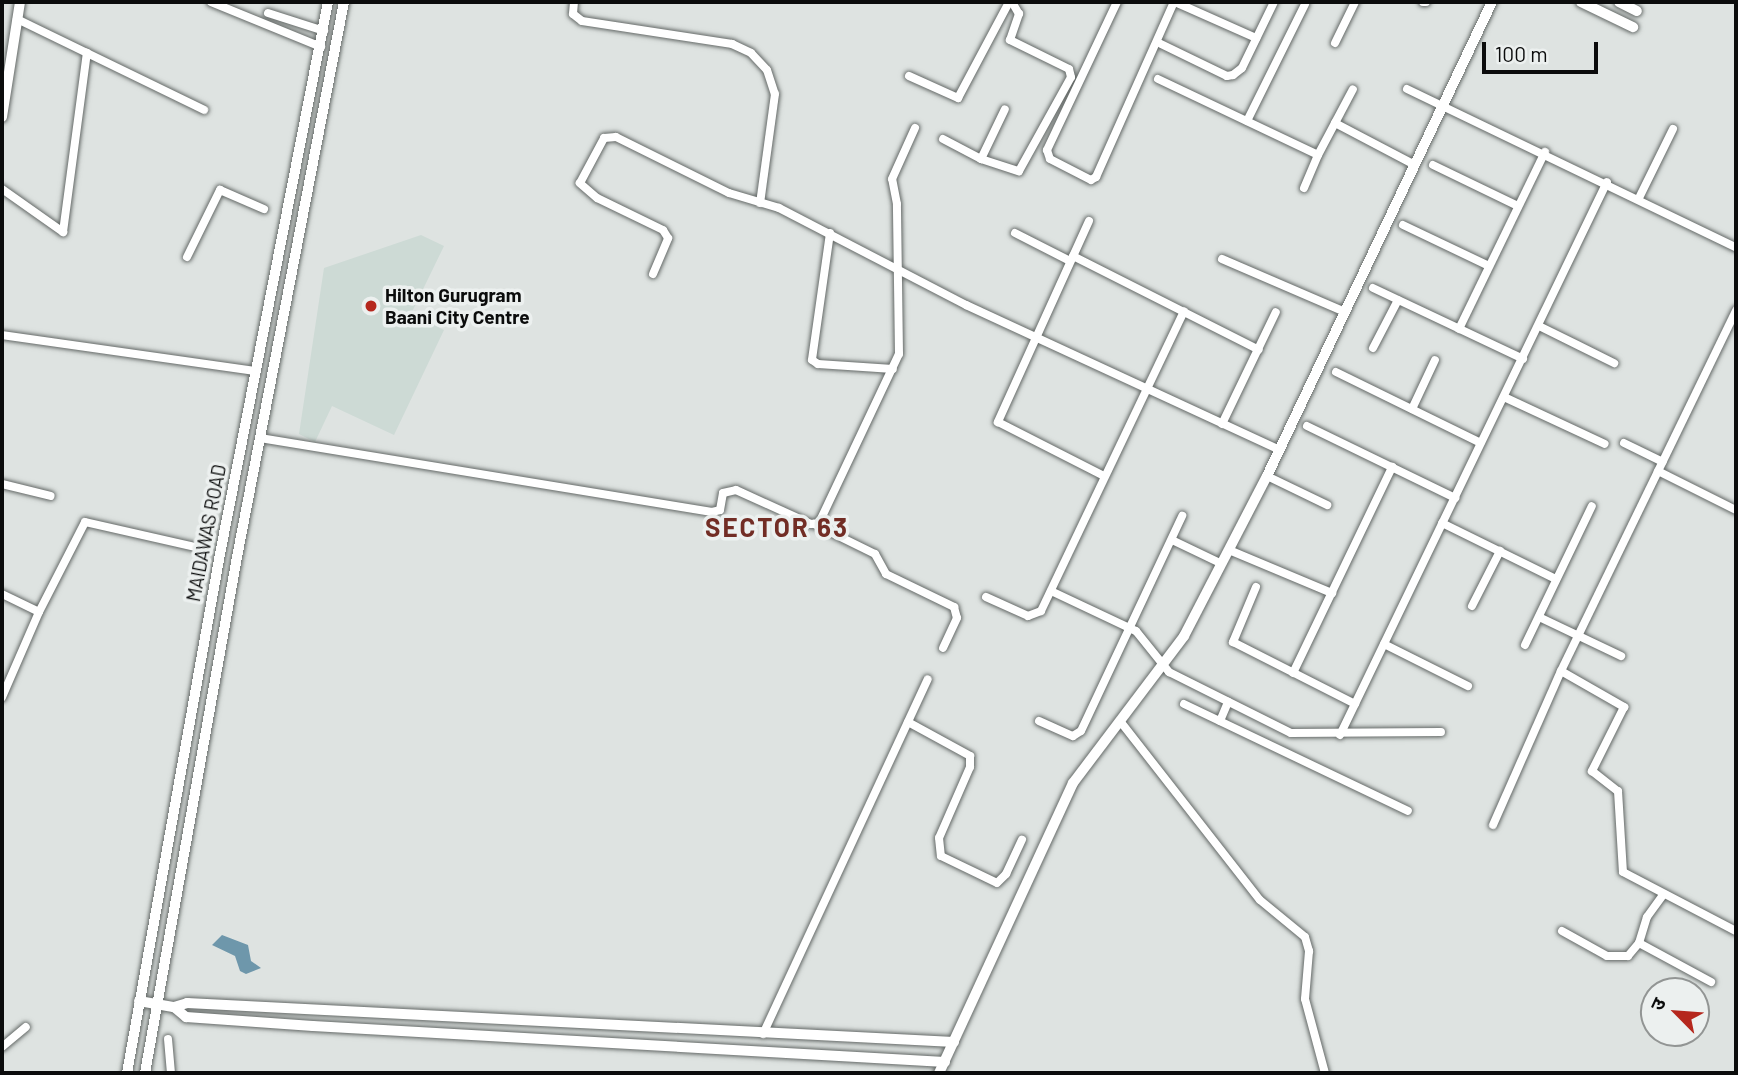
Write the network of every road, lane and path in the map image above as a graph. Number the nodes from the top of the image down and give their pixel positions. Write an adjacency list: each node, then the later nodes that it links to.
1 (20, 2): 18 (street)
2 (211, 2): 19 (street)
3 (273, 2): 17 (street)
4 (328, 2): 21 (street, MAIDAWAS ROAD)
5 (344, 2): 61 (street, MAIDAWAS ROAD)
6 (574, 2): 49 (street)
7 (1010, 2): 27 (street); 42 (street)
8 (1116, 2): 9 (street)
9 (1174, 2): 22 (street)
10 (1274, 2): 22 (street)
11 (1354, 2): 23 (street)
12 (1492, 2): 31 (street)
13 (1581, 2): 20 (street)
14 (1619, 2): 16 (street)
15 (1304, 4): 35 (street)
16 (1637, 11)
17 (268, 13): 19 (street); 21 (street)
18 (17, 19): 26 (street); 34 (street)
19 (263, 24): 25 (street)
20 (1633, 27)
21 (324, 31): 25 (street, MAIDAWAS ROAD)
22 (1256, 38): 24 (street)
23 (1335, 43)
24 (1161, 44)
25 (321, 47): 60 (street, MAIDAWAS ROAD)
26 (87, 53): 33 (street); 47 (street)
27 (909, 76)
28 (1158, 79): 35 (street)
29 (1353, 89): 36 (street)
30 (1407, 89): 31 (street)
31 (1443, 103): 40 (street); 43 (street)
32 (1005, 109): 42 (street)
33 (204, 110)
34 (2, 117)
35 (1247, 121): 41 (street)
36 (1335, 123): 41 (street); 43 (street)
37 (915, 128): 62 (street)
38 (1673, 129): 48 (street)
39 (943, 139): 42 (street)
40 (1545, 152): 45 (street); 50 (street)
41 (1318, 155): 46 (street)
42 (981, 159)
43 (1415, 165): 70 (street)
44 (1433, 165): 50 (street)
45 (1607, 183): 48 (street); 71 (street)
46 (1304, 188)
47 (2, 189)
48 (1639, 198): 56 (street)
49 (760, 202): 54 (street); 64 (street)
50 (1518, 206): 63 (street)
51 (264, 209): 57 (street)
52 (1089, 221): 58 (street)
53 (1403, 225): 63 (street)
54 (830, 233): 62 (street); 80 (street)
55 (1015, 233): 58 (street)
56 (1736, 247)
57 (187, 257)
58 (1071, 259): 68 (street); 74 (street)
59 (1222, 259): 70 (street)
60 (280, 263): 61 (street); 81 (street, MAIDAWAS ROAD)
61 (295, 264): 88 (street, MAIDAWAS ROAD)
62 (895, 265): 74 (street); 80 (street)
63 (1489, 266): 72 (street)
64 (653, 274)
65 (1373, 288): 66 (street)
66 (1398, 299): 72 (street); 75 (street)
67 (1736, 310): 93 (street)
68 (1184, 311): 76 (street); 83 (street)
69 (1276, 312): 76 (street)
70 (1345, 312): 92 (street)
71 (1539, 326): 77 (street); 79 (street)
72 (1459, 328): 77 (street)
73 (2, 335): 81 (street)
74 (1033, 337): 83 (street); 96 (street)
75 (1373, 348)
76 (1259, 349): 86 (street)
77 (1523, 359): 84 (street)
78 (1435, 360): 85 (street)
79 (1614, 363)
80 (893, 369): 106 (street)
81 (256, 371): 150 (street, MAIDAWAS ROAD)
82 (1336, 372): 85 (street)
83 (1148, 389): 86 (street); 96 (street)
84 (1504, 397): 89 (street); 91 (street)
85 (1412, 409): 89 (street)
86 (1222, 424): 92 (street)
87 (1307, 426): 94 (street)
88 (260, 438): 106 (street); 151 (street, MAIDAWAS ROAD)
89 (1481, 443): 100 (street)
90 (1624, 443): 93 (street)
91 (1605, 444)
92 (1279, 450): 97 (street)
93 (1662, 462): 95 (street)
94 (1392, 467): 100 (street); 115 (street)
95 (1658, 471): 103 (street); 122 (street)
96 (1104, 476): 114 (street)
97 (1267, 476): 101 (street); 109 (street)
98 (2, 484): 99 (street)
99 (51, 496)
100 (1455, 498): 105 (street)
101 (1327, 505)
102 (1592, 506): 112 (street)
103 (1736, 510)
104 (1182, 516): 107 (street)
105 (1443, 523): 110 (street); 123 (street)
106 (814, 524): 125 (street)
107 (1172, 540): 111 (street); 121 (street)
108 (195, 547): 119 (street)
109 (1229, 550): 111 (street); 115 (street)
110 (1500, 551): 112 (street); 118 (street)
111 (1222, 564): 127 (street)
112 (1556, 579): 120 (street)
113 (1256, 587): 129 (street)
114 (1051, 591): 117 (street); 121 (street)
115 (1332, 593): 129 (street)
116 (2, 594): 119 (street)
117 (986, 597)
118 (1472, 606)
119 (39, 612): 132 (street)
120 (1539, 617): 122 (street); 124 (street)
121 (1131, 629): 127 (street); 136 (street)
122 (1578, 636): 126 (street); 128 (street)
123 (1384, 644): 131 (street); 135 (street)
124 (1525, 645)
125 (943, 648)
126 (1621, 656)
127 (1162, 667): 133 (street); 137 (street)
128 (1561, 671): 143 (street); 145 (street)
129 (1293, 673): 135 (street)
130 (928, 679): 139 (street)
131 (1468, 686)
132 (2, 697)
133 (1228, 702): 138 (street); 141 (street)
134 (1184, 704): 138 (street)
135 (1355, 704): 141 (street)
136 (1039, 721)
137 (1120, 721): 156 (street); 163 (street)
138 (1220, 721): 142 (street)
139 (908, 722): 144 (street); 154 (street)
140 (1441, 732): 141 (street)
141 (1340, 735)
142 (1408, 811)
143 (1493, 825)
144 (1022, 839)
145 (1663, 895): 147 (street); 148 (street)
146 (1562, 931): 148 (street)
147 (1736, 931)
148 (1639, 943): 149 (street)
149 (1711, 982)
150 (139, 1001): 151 (street); 159 (street, MAIDAWAS ROAD)
151 (158, 1004): 152 (street); 160 (street, MAIDAWAS ROAD)
152 (174, 1007): 154 (street); 158 (street)
153 (26, 1027): 157 (street)
154 (763, 1034): 156 (street)
155 (168, 1039): 161 (street)
156 (954, 1042): 158 (street)
157 (2, 1047)
158 (944, 1062): 162 (street)
159 (127, 1073)
160 (145, 1073)
161 (171, 1073)
162 (939, 1073)
163 (1325, 1073)

